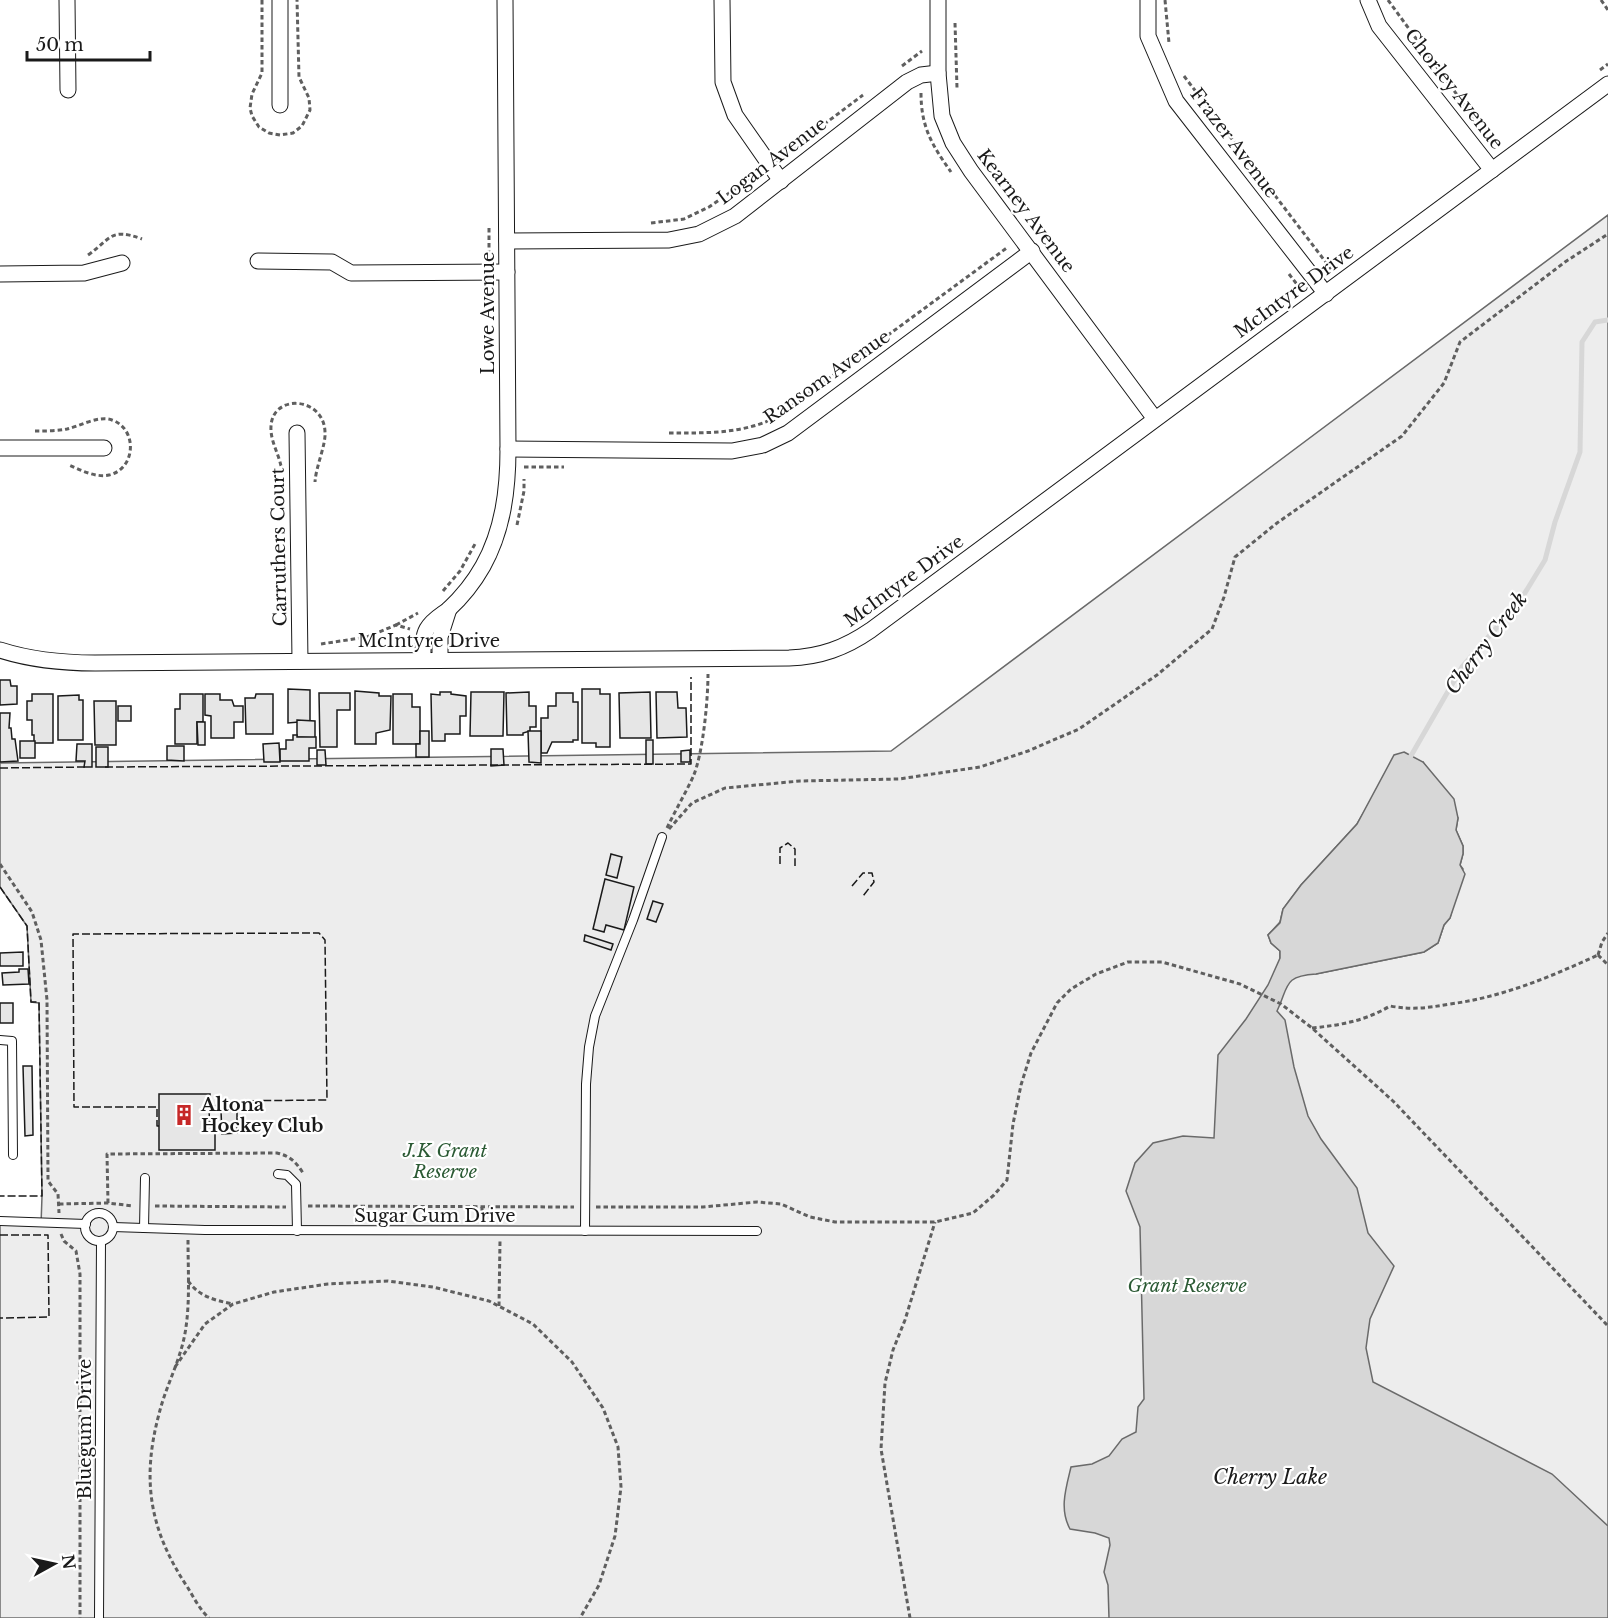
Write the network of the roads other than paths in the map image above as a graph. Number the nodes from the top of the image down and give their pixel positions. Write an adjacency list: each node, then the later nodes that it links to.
1 (67, 0): 10 (street)
2 (280, 0): 11 (street)
3 (505, 0): 14 (street, Lowe Avenue)
4 (722, 0): 13 (street)
5 (938, 0): 8 (street, Kearney Avenue)
6 (1148, 0): 20 (street, Frazer Avenue)
7 (1368, 0): 12 (street, Chorley Avenue)
8 (938, 73): 13 (street, Logan Avenue); 15 (street, Kearney Avenue)
9 (1608, 84): 12 (street, McIntyre Drive)
10 (68, 90)
11 (280, 105)
12 (1492, 170): 20 (street, McIntyre Drive)
13 (781, 181): 14 (street, Logan Avenue)
14 (507, 241): 18 (street, Lowe Avenue)
15 (1032, 251): 21 (street, Kearney Avenue); 25 (street, Ransom Avenue)
16 (258, 261): 18 (street)
17 (122, 263): 19 (street)
18 (507, 272): 25 (street, Lowe Avenue)
19 (0, 274)
20 (1326, 294): 21 (street, McIntyre Drive)
21 (1155, 419): 29 (street, McIntyre Drive)
22 (297, 433): 30 (street, Carruthers Court)
23 (0, 448): 24 (street)
24 (104, 448)
25 (508, 449): 26 (street, Lowe Avenue)
26 (449, 609): 28 (street, Lowe Avenue); 29 (street, Lowe Avenue)
27 (0, 650): 30 (street, McIntyre Drive)
28 (423, 660): 29 (street, McIntyre Drive); 30 (street, McIntyre Drive)
29 (440, 660)
30 (300, 661)
31 (662, 837): 41 (lane)
32 (0, 1041): 33 (lane)
33 (13, 1155)
34 (278, 1174): 40 (lane)
35 (145, 1178): 39 (lane)
36 (0, 1221): 37 (lane)
37 (86, 1224): 38 (lane); 43 (lane)
38 (113, 1227): 39 (lane, Sugar Gum Drive); 43 (lane)
39 (144, 1228): 40 (lane, Sugar Gum Drive)
40 (302, 1231): 41 (lane, Sugar Gum Drive)
41 (585, 1231): 42 (lane, Sugar Gum Drive)
42 (757, 1232)
43 (101, 1240): 44 (lane, Bluegum Drive)
44 (99, 1618)

